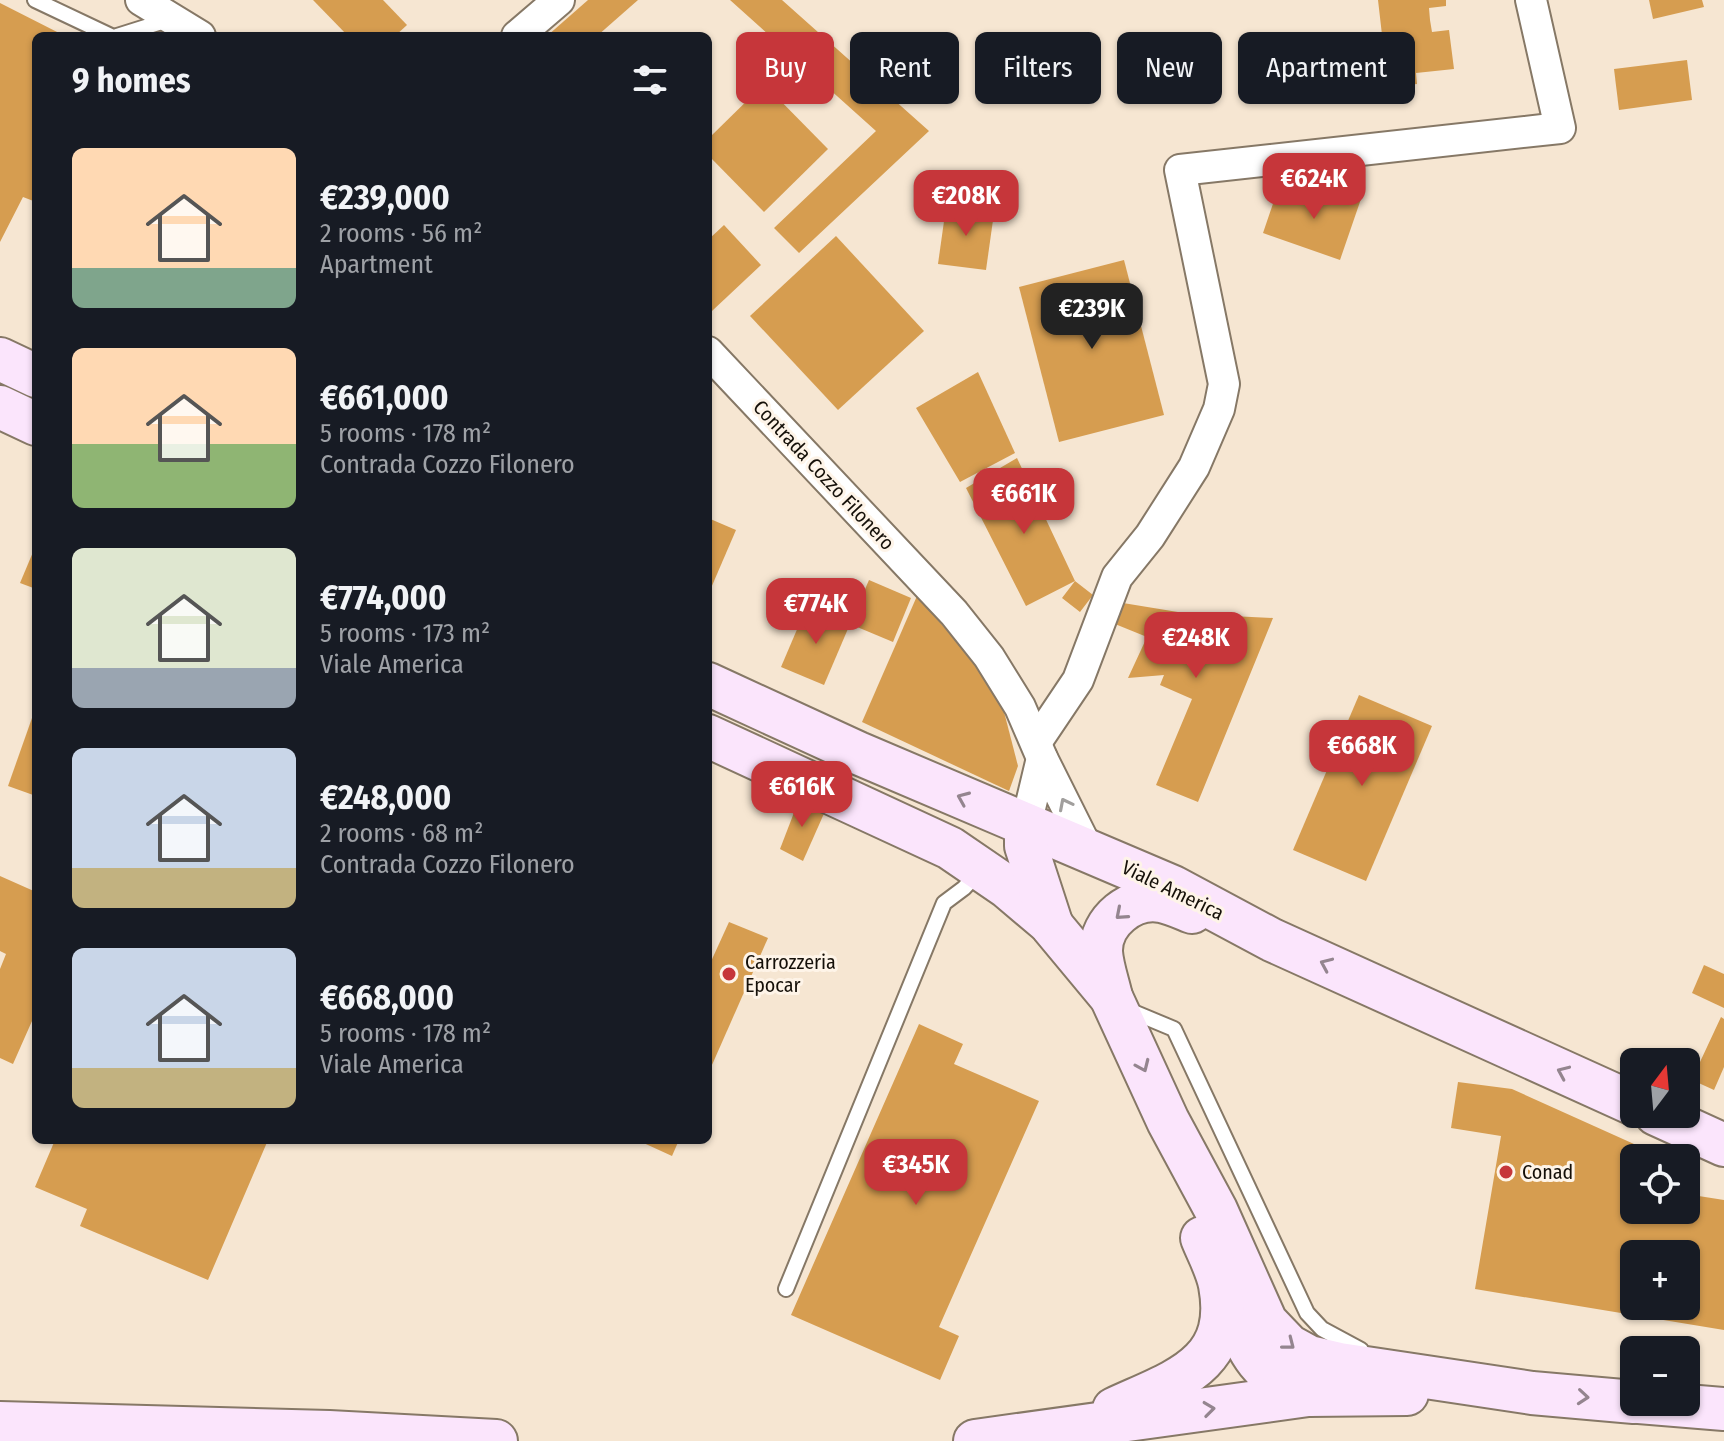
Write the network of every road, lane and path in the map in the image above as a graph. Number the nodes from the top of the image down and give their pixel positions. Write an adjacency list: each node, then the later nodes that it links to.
1 (35, 0): 6 (lane)
2 (141, 0): 5 (street)
3 (559, 0): 9 (street)
4 (1531, 0): 17 (street)
5 (172, 19): 7 (lane); 8 (street)
6 (103, 32)
7 (130, 32)
8 (193, 32)
9 (522, 32)
10 (712, 356): 17 (street, Contrada Cozzo Filonero)
11 (0, 359): 12 (main road)
12 (32, 374)
13 (0, 407): 14 (main road)
14 (32, 422)
15 (712, 686): 18 (main road, Viale America, one-way to 15)
16 (712, 738): 20 (main road)
17 (1040, 750): 18 (street); 19 (street, Contrada Cozzo Filonero, one-way to 17)
18 (1026, 825): 19 (main road, Viale America); 21 (main road)
19 (1088, 850): 22 (main road, Viale America)
20 (981, 869): 21 (main road); 29 (lane)
21 (1052, 926): 23 (main road)
22 (1272, 940): 23 (main road, one-way to 23); 24 (main road, Viale America, one-way to 22)
23 (1113, 1001): 25 (main road, one-way to 25); 30 (lane)
24 (1620, 1098)
25 (1168, 1121): 28 (main road); 30 (main road, one-way to 30)
26 (1687, 1128): 27 (main road)
27 (1724, 1145)
28 (1220, 1283): 32 (main road); 37 (main road)
29 (786, 1289)
30 (1423, 1374): 31 (main road)
31 (1532, 1393): 32 (main road); 33 (main road, one-way to 33)
32 (1308, 1395): 38 (main road, one-way to 32)
33 (1620, 1401)
34 (1700, 1407): 35 (main road)
35 (1724, 1409)
36 (0, 1423): 39 (main road)
37 (1076, 1427): 38 (main road); 41 (main road)
38 (1164, 1428)
39 (481, 1441): 40 (main road)
40 (496, 1441)
41 (975, 1441)

